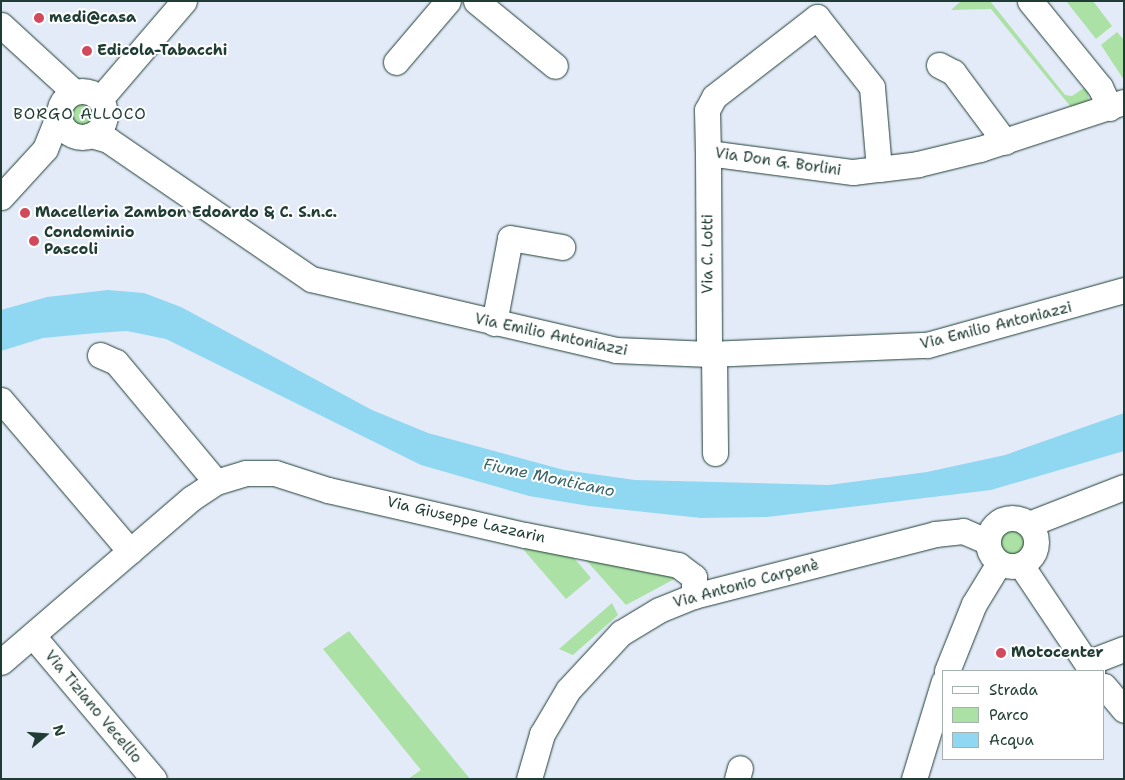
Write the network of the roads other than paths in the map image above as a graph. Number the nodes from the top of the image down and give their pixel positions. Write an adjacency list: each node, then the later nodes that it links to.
1 (184, 1): 9 (street)
2 (448, 1): 6 (street)
3 (476, 1): 8 (street)
4 (1030, 1): 10 (street)
5 (1, 25): 9 (street, Via Emilio Antoniazzi)
6 (396, 62)
7 (939, 65): 12 (street)
8 (555, 66)
9 (78, 99): 11 (street); 11 (street, Via Emilio Antoniazzi); 13 (street)
10 (1117, 105): 12 (street, Via Don G. Borlini)
11 (94, 135): 13 (street); 19 (street, Via Emilio Antoniazzi)
12 (1004, 142): 15 (street, Via Don G. Borlini)
13 (44, 149): 16 (street)
14 (708, 154): 15 (street, Via Don G. Borlini); 15 (street, Via Don G. Borlini); 20 (street, Via C. Lotti)
15 (878, 169)
16 (1, 197)
17 (562, 248): 19 (street)
18 (1124, 290): 20 (street, Via Emilio Antoniazzi)
19 (494, 323): 20 (street, Via Emilio Antoniazzi)
20 (712, 354): 23 (street, Via C. Lotti)
21 (100, 355): 24 (street)
22 (1, 400): 27 (street)
23 (715, 453)
24 (216, 482): 27 (street, Via Giuseppe Lazzarin); 28 (street, Via Giuseppe Lazzarin)
25 (1116, 490): 26 (street)
26 (1014, 548): 28 (street, Via Antonio Carpenè); 32 (street); 33 (street)
27 (130, 551): 29 (street, Via Giuseppe Lazzarin)
28 (694, 596): 38 (street, Via Antonio Carpenè)
29 (32, 636): 31 (street, Via Giuseppe Lazzarin); 37 (street, Via Tiziano Vecellio)
30 (1124, 648): 32 (street)
31 (1, 662)
32 (1090, 667)
33 (947, 670)
34 (1105, 687): 36 (street)
35 (942, 688): 39 (street)
36 (1124, 710)
37 (154, 779)
38 (529, 779)
39 (914, 779)

